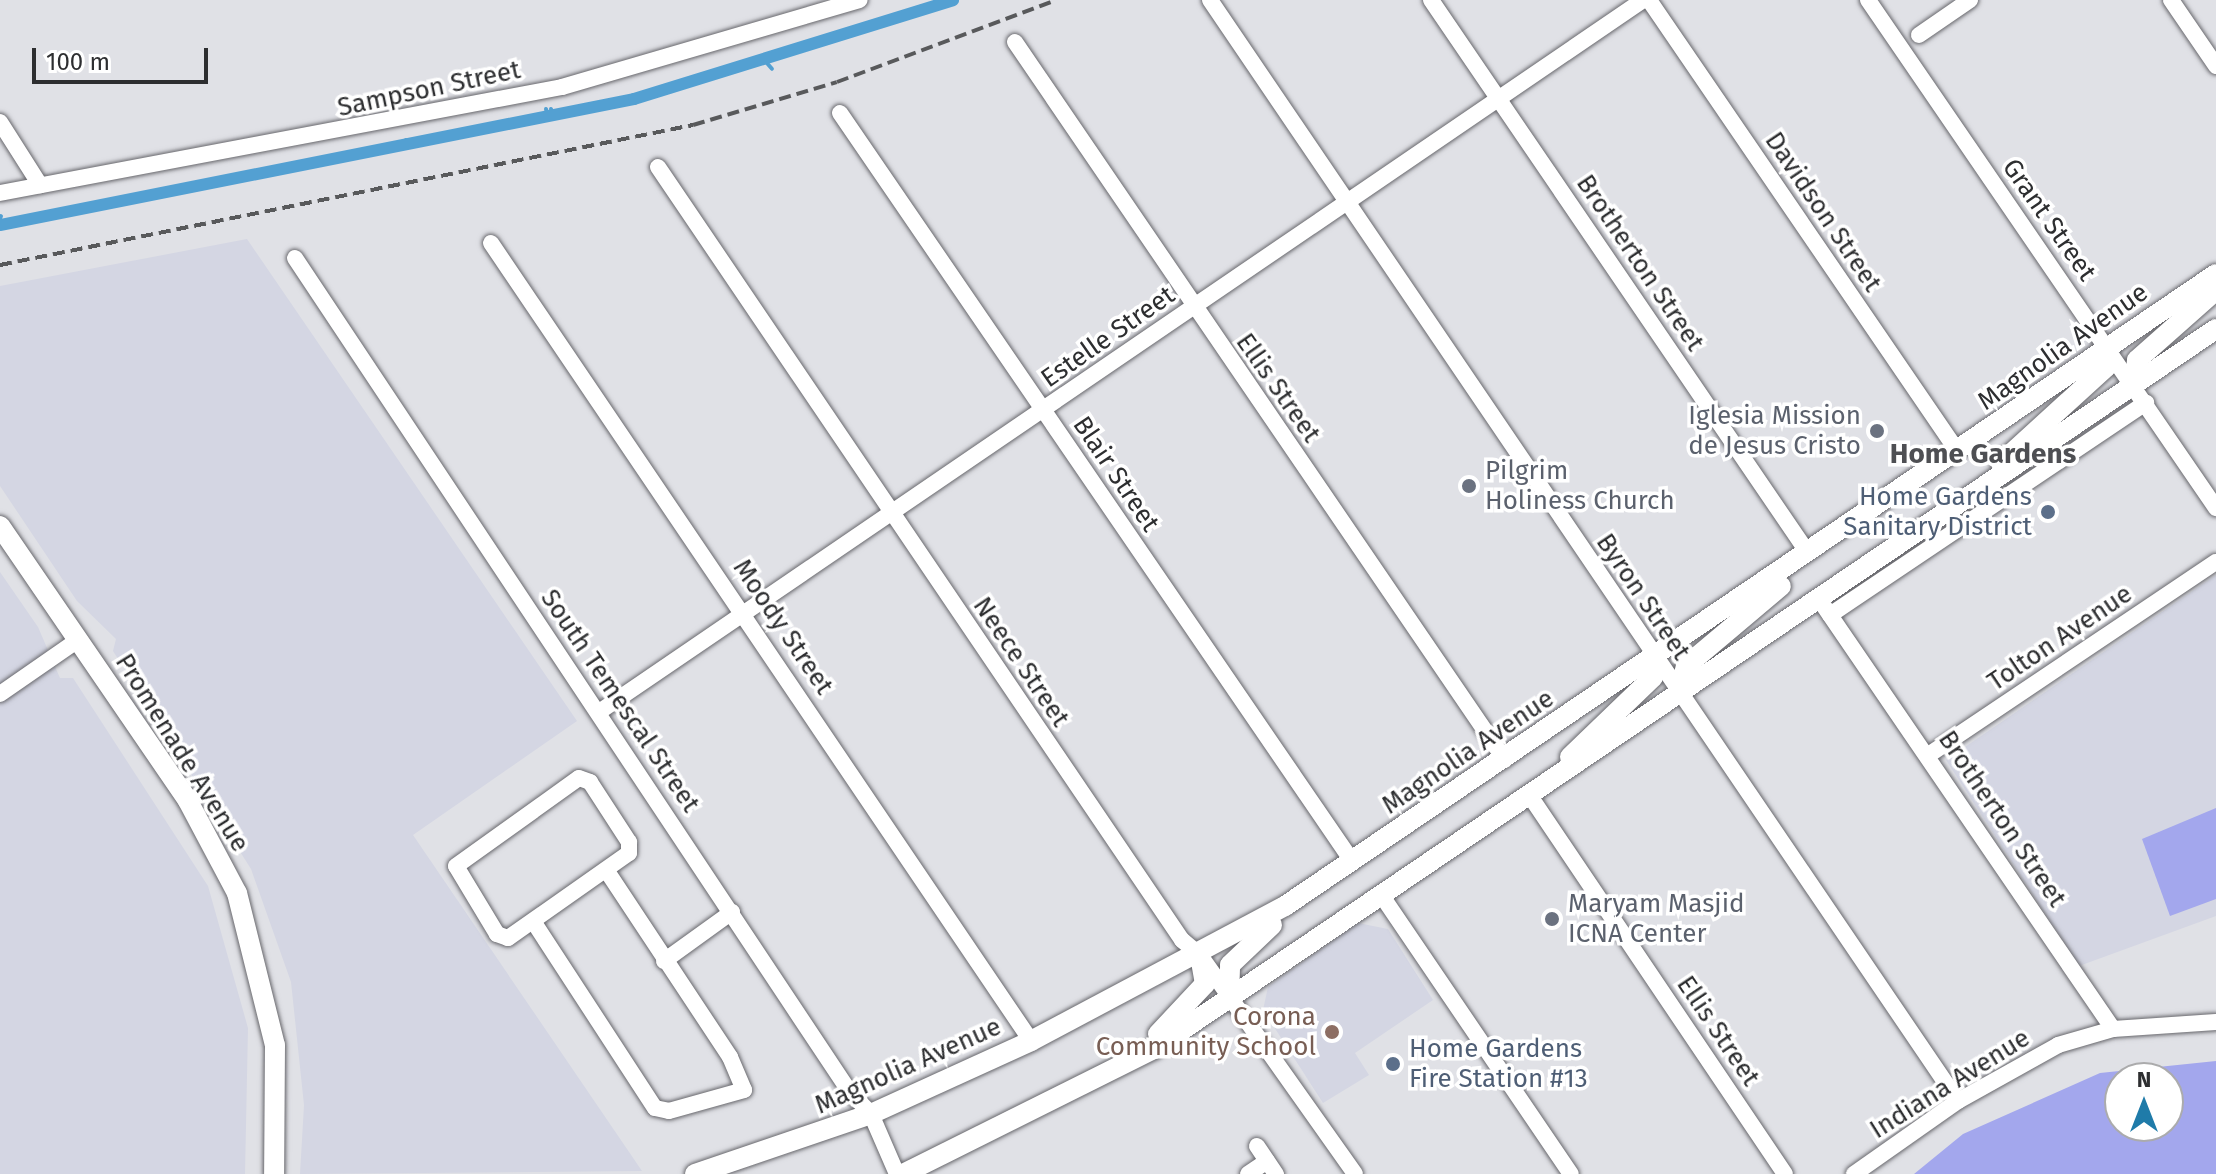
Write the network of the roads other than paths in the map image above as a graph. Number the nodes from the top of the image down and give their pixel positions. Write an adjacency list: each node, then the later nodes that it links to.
1 (860, 0): 16 (street, Sampson Street)
2 (1210, 0): 18 (street, Byron Street)
3 (1431, 0): 12 (street, Brotherton Street)
4 (1643, 0): 12 (street, Estelle Street)
5 (1649, 0): 29 (street, Davidson Street)
6 (1868, 0): 25 (street, Grant Street)
7 (1970, 0): 9 (street)
8 (2171, 0): 11 (street)
9 (1919, 35)
10 (1015, 42): 23 (street, Ellis Street)
11 (2216, 66)
12 (1499, 99): 18 (street, Estelle Street); 34 (street, Brotherton Street)
13 (840, 113): 28 (street, Blair Street)
14 (0, 122): 16 (street)
15 (658, 167): 32 (street, Neece Street)
16 (40, 185): 17 (street, Sampson Street)
17 (0, 193)
18 (1345, 205): 23 (street, Estelle Street); 39 (street, Byron Street)
19 (491, 243): 37 (street, Moody Street)
20 (295, 258): 42 (street, South Temescal Street)
21 (2216, 274): 25 (main road, Magnolia Avenue)
22 (2216, 290): 26 (main road)
23 (1193, 308): 28 (street, Estelle Street); 44 (street, Ellis Street)
24 (2216, 329): 26 (main road)
25 (2108, 347): 26 (street, Grant Street); 29 (main road, Magnolia Avenue); 31 (main road)
26 (2134, 385): 27 (street, Grant Street); 31 (main road)
27 (2146, 403): 30 (street, Grant Street); 36 (street)
28 (1043, 411): 32 (street, Estelle Street); 46 (street, Blair Street)
29 (1958, 452): 34 (main road, Magnolia Avenue)
30 (2216, 508)
31 (1951, 510): 36 (main road)
32 (890, 513): 37 (street, Estelle Street); 52 (street, Neece Street)
33 (0, 526): 38 (main road, Promenade Avenue)
34 (1808, 553): 39 (main road, Magnolia Avenue); 41 (main road)
35 (2216, 562): 43 (street, Tolton Avenue)
36 (1825, 607): 41 (main road); 43 (street, Brotherton Street)
37 (743, 611): 42 (street, Estelle Street); 57 (street, Moody Street)
38 (78, 640): 40 (street); 63 (main road, Promenade Avenue)
39 (1656, 658): 41 (street, Byron Street); 44 (main road, Magnolia Avenue); 45 (main road)
40 (0, 694)
41 (1679, 694): 45 (main road); 59 (street, Byron Street)
42 (599, 712): 50 (street, South Temescal Street)
43 (1930, 754): 56 (street, Brotherton Street)
44 (1505, 760): 46 (main road, Magnolia Avenue)
45 (1530, 796): 49 (main road); 70 (street, Ellis Street)
46 (1352, 861): 48 (main road, Magnolia Avenue)
47 (606, 870): 51 (street); 51 (street); 53 (street)
48 (1328, 878): 52 (main road, Magnolia Avenue); 54 (main road)
49 (1382, 896): 54 (main road); 69 (street)
50 (732, 912): 53 (street); 60 (street, South Temescal Street)
51 (533, 921): 53 (street)
52 (1200, 955): 54 (street, Neece Street); 57 (main road, Magnolia Avenue); 58 (main road)
53 (664, 961)
54 (1229, 997): 58 (main road); 68 (street, Neece Street)
55 (2216, 1022): 56 (street, Indiana Avenue)
56 (2113, 1029): 59 (street, Indiana Avenue)
57 (1031, 1041): 60 (main road, Magnolia Avenue)
58 (1117, 1070): 66 (main road)
59 (1958, 1101): 71 (street, Indiana Avenue)
60 (871, 1114): 64 (main road, Magnolia Avenue); 65 (street, South Temescal Street)
61 (1257, 1146): 62 (street)
62 (1272, 1168): 67 (street)
63 (274, 1174)
64 (695, 1174)
65 (897, 1174)
66 (903, 1174)
67 (1248, 1174)
68 (1355, 1174)
69 (1571, 1174)
70 (1785, 1174)
71 (1854, 1174)

